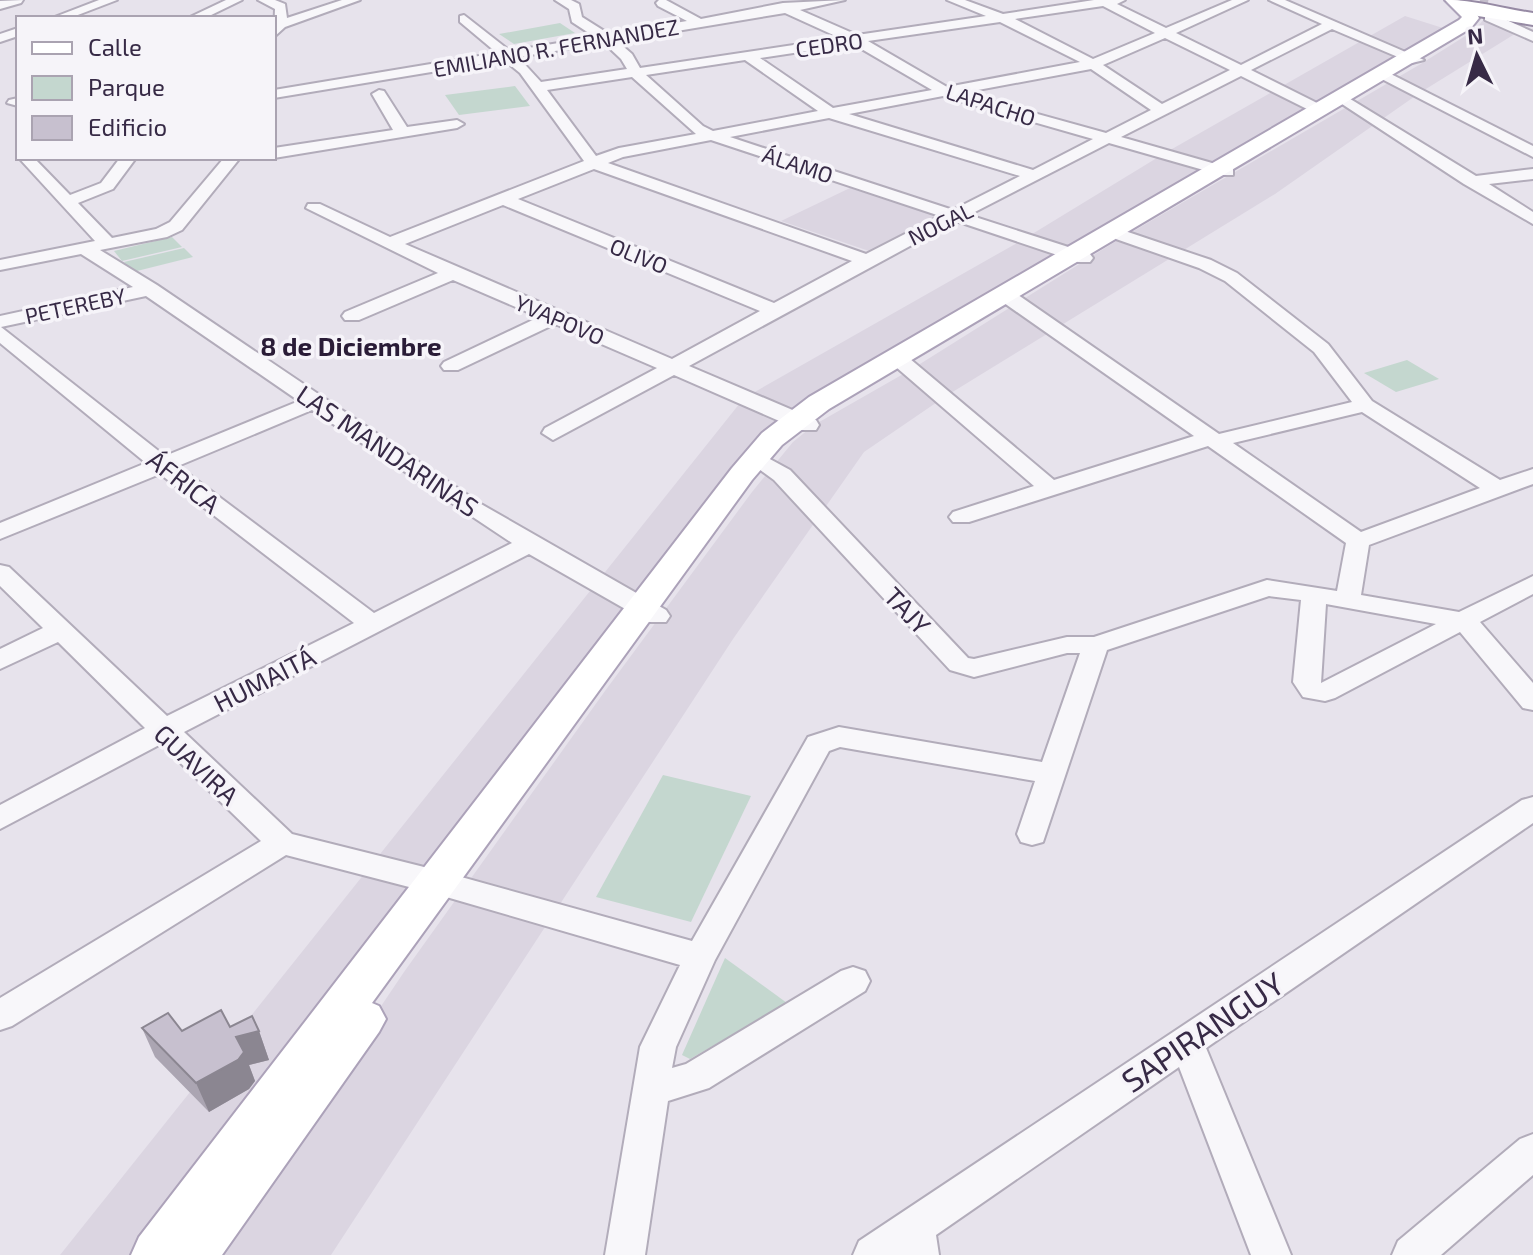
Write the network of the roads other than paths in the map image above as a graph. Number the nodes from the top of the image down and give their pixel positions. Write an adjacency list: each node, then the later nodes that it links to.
1 (17, 0): 16 (street)
2 (111, 0): 19 (street)
3 (236, 0): 20 (street)
4 (264, 0): 25 (street)
5 (354, 0): 25 (street)
6 (561, 0): 28 (street, ÁLAMO)
7 (770, 0): 17 (street, LAPACHO)
8 (839, 0): 17 (street, EMILIANO R. FERNANDEZ)
9 (953, 0): 21 (street)
10 (1119, 0): 14 (street, CEDRO)
11 (1242, 0): 26 (street)
12 (1275, 0): 24 (street)
13 (1454, 0): 18 (highway)
14 (1104, 2): 21 (street, CEDRO); 26 (street)
15 (662, 3): 23 (street)
16 (0, 5)
17 (787, 9): 23 (street, EMILIANO R. FERNANDEZ); 29 (street, LAPACHO)
18 (1500, 13): 27 (street); 32 (main road)
19 (64, 16)
20 (199, 16)
21 (1003, 18): 29 (street, CEDRO); 33 (street)
22 (464, 19): 30 (street)
23 (699, 23): 28 (street, EMILIANO R. FERNANDEZ)
24 (1332, 24): 32 (street); 34 (street, NOGAL)
25 (277, 28)
26 (1166, 33): 33 (street); 34 (street)
27 (1533, 37)
28 (607, 39): 30 (street, EMILIANO R. FERNANDEZ); 35 (street, ÁLAMO)
29 (856, 40): 31 (street, CEDRO); 38 (street, LAPACHO)
30 (509, 55): 37 (street); 39 (street, EMILIANO R. FERNANDEZ)
31 (747, 55): 35 (street, CEDRO); 43 (street)
32 (1412, 58): 36 (main road)
33 (1093, 64): 38 (street); 42 (street)
34 (1240, 70): 41 (street); 42 (street, NOGAL)
35 (636, 73): 37 (street, CEDRO); 46 (street, ÁLAMO)
36 (1384, 74): 41 (main road); 48 (street)
37 (538, 87): 53 (street)
38 (947, 93): 43 (street); 47 (street, LAPACHO)
39 (276, 94)
40 (379, 94): 45 (street)
41 (1333, 104): 54 (main road); 57 (street)
42 (1161, 110): 47 (street, NOGAL)
43 (832, 114): 46 (street); 56 (street)
44 (457, 124): 45 (street)
45 (403, 133): 49 (street)
46 (710, 135): 53 (street); 61 (street, ÁLAMO)
47 (1105, 138): 54 (street, LAPACHO); 56 (street, NOGAL)
48 (1529, 146)
49 (276, 153)
50 (27, 160): 59 (street)
51 (126, 160): 59 (street)
52 (232, 160): 65 (street)
53 (593, 163): 58 (street); 68 (street)
54 (1221, 171): 63 (main road); 67 (main road)
55 (1533, 174): 57 (street)
56 (1037, 176): 61 (street, NOGAL)
57 (1470, 181): 62 (street)
58 (504, 199): 64 (street); 73 (street, OLIVO)
59 (67, 202): 65 (street)
60 (314, 208): 64 (street, YVAPOVO)
61 (954, 216): 67 (street, ÁLAMO); 68 (street, NOGAL)
62 (1533, 219)
63 (1122, 235): 67 (main road); 82 (street)
64 (391, 243): 70 (street, YVAPOVO)
65 (108, 244): 66 (street)
66 (84, 248): 69 (street); 71 (street, LAS MANDARINAS)
67 (1078, 256): 72 (main road)
68 (867, 260): 73 (street, NOGAL)
69 (0, 265)
70 (453, 273): 74 (street); 75 (street, YVAPOVO)
71 (150, 289): 76 (street, PETEREBY); 81 (street, LAS MANDARINAS)
72 (1008, 297): 78 (main road); 85 (street)
73 (774, 310): 80 (street, NOGAL)
74 (352, 316)
75 (553, 317): 79 (street); 80 (street, YVAPOVO)
76 (0, 322)
77 (0, 333): 87 (street, ÁFRICA)
78 (901, 362): 83 (main road); 89 (street)
79 (451, 366)
80 (669, 366): 83 (street, YVAPOVO); 84 (street, NOGAL)
81 (314, 402): 87 (street); 94 (street, LAS MANDARINAS)
82 (1365, 405): 85 (street); 90 (street)
83 (801, 423): 86 (main road)
84 (553, 433)
85 (1213, 440): 89 (street); 93 (street)
86 (762, 461): 99 (main road); 103 (street, TAJY)
87 (162, 465): 92 (street); 101 (street, ÁFRICA)
88 (1533, 476): 90 (street)
89 (1051, 489): 91 (street)
90 (1498, 489): 93 (street)
91 (961, 517)
92 (0, 532)
93 (1358, 541): 98 (street)
94 (529, 544): 99 (street, LAS MANDARINAS); 101 (street, HUMAITÁ)
95 (0, 572): 102 (street, GUAVIRA)
96 (1533, 584): 100 (street)
97 (1314, 593): 98 (street, TAJY); 100 (street); 103 (street, TAJY)
98 (1348, 600): 100 (street, TAJY)
99 (649, 612): 112 (main road)
100 (1465, 621): 105 (street)
101 (372, 624): 106 (street, HUMAITÁ)
102 (59, 631): 104 (street); 106 (street, GUAVIRA)
103 (1096, 645): 107 (street)
104 (0, 660)
105 (1533, 701)
106 (162, 731): 109 (street, HUMAITÁ); 111 (street, GUAVIRA)
107 (1053, 774): 110 (street); 113 (street)
108 (1533, 808): 116 (street, SAPIRANGUY)
109 (0, 818)
110 (1032, 834)
111 (282, 843): 112 (street, GUAVIRA); 115 (street)
112 (447, 886): 113 (street, GUAVIRA); 120 (main road); 121 (main road)
113 (700, 957): 117 (street)
114 (853, 981): 117 (street)
115 (0, 1016)
116 (1186, 1041): 119 (street, SAPIRANGUY); 124 (street)
117 (651, 1090): 122 (street)
118 (1533, 1151): 125 (street)
119 (917, 1242): 123 (street, SAPIRANGUY)
120 (157, 1255)
121 (191, 1255)
122 (625, 1255)
123 (873, 1255)
124 (1271, 1255)
125 (1412, 1255)

